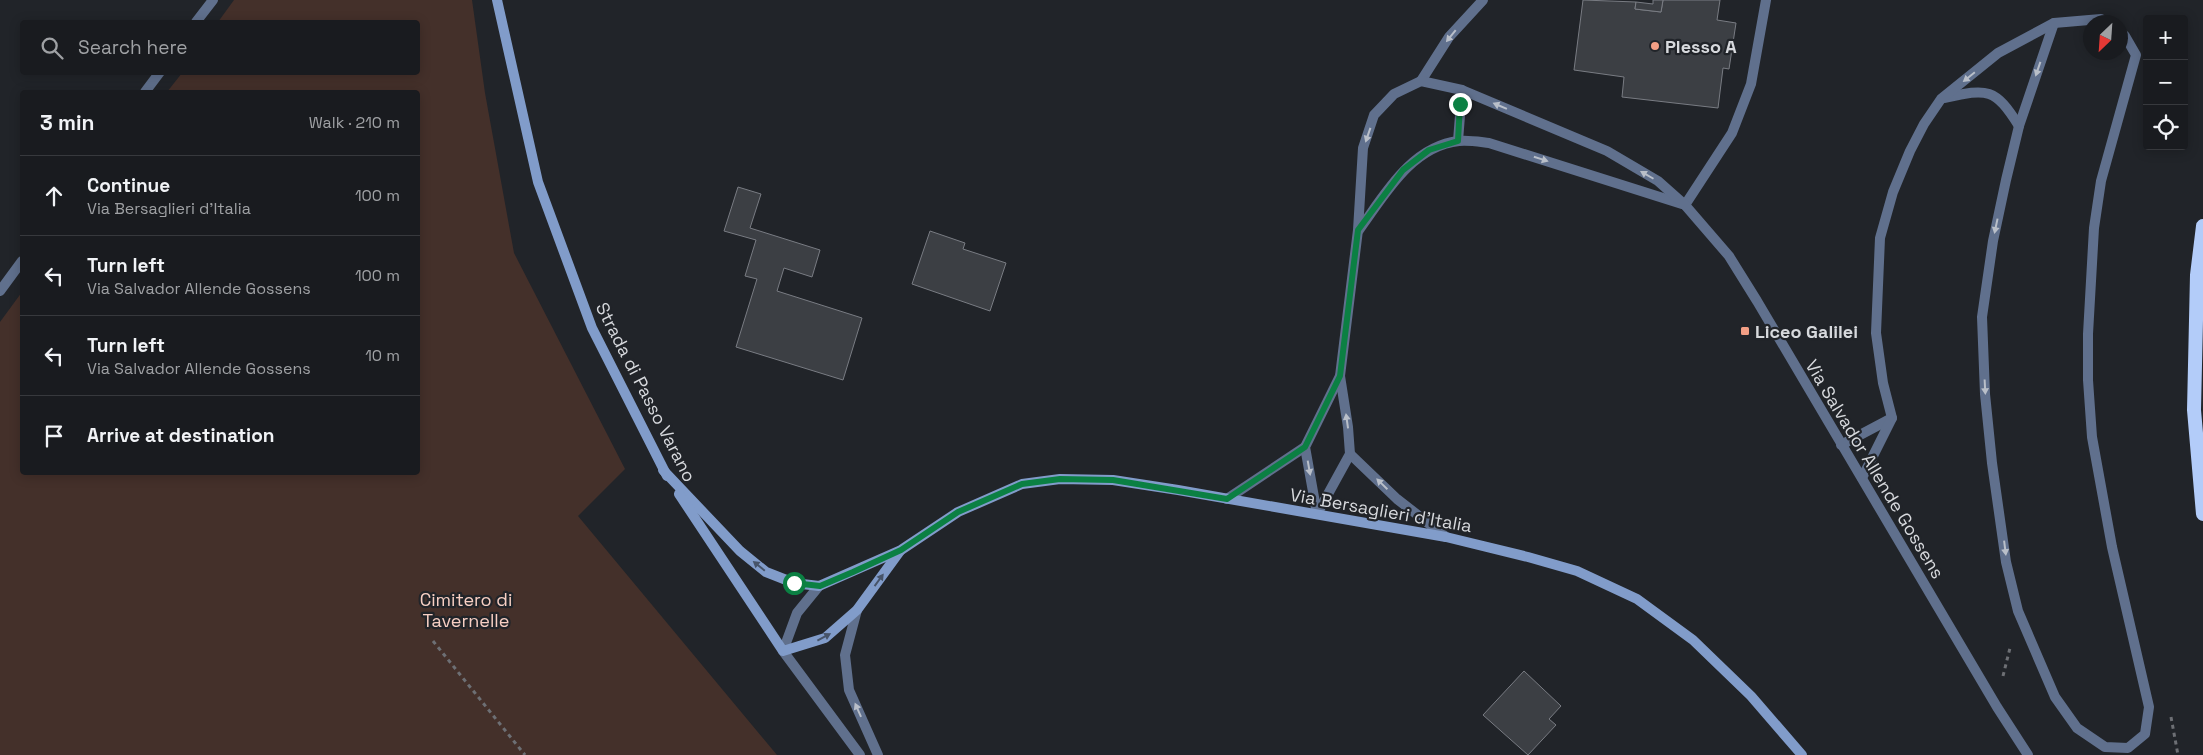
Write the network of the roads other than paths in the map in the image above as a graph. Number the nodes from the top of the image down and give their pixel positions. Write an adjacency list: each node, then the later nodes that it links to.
1 (213, 0): 5 (street)
2 (497, 0): 26 (main road, Strada di Passo Varano)
3 (1483, 0): 10 (street, one-way to 10)
4 (1766, 0): 16 (street)
5 (198, 20)
6 (2083, 21): 7 (street)
7 (2054, 23): 13 (street, one-way to 13); 14 (street, one-way to 14)
8 (2128, 41): 14 (street, one-way to 8)
9 (158, 75): 11 (street)
10 (1421, 82): 12 (street, Via Salvador Allende Gossens); 18 (street, one-way to 18)
11 (146, 90)
12 (1462, 90): 15 (street); 16 (street, Via Salvador Allende Gossens, one-way to 12)
13 (1942, 99): 14 (street); 22 (street)
14 (2020, 126)
15 (1458, 141): 16 (street, one-way to 16); 18 (street)
16 (1685, 205): 23 (street, Via Salvador Allende Gossens)
17 (2203, 226): 30 (highway)
18 (1358, 230): 21 (street)
19 (20, 263): 20 (street)
20 (0, 291)
21 (1340, 376): 24 (street); 25 (street, one-way to 21)
22 (1892, 418): 23 (street); 27 (street)
23 (1841, 445): 27 (street, Via Salvador Allende Gossens)
24 (1305, 447): 28 (street); 29 (street, one-way to 29)
25 (1350, 454): 29 (street); 31 (street, one-way to 25)
26 (663, 470): 33 (main road, one-way to 26); 35 (main road, Strada di Passo Varano)
27 (1862, 478): 39 (street, Via Salvador Allende Gossens)
28 (1227, 499): 29 (main road, Via Bersaglieri d'Italia); 32 (main road, Via Bersaglieri d'Italia)
29 (1317, 514): 31 (main road, Via Bersaglieri d'Italia)
30 (2203, 514)
31 (1446, 537): 38 (main road, Via Bersaglieri d'Italia)
32 (901, 550): 33 (main road, Via Bersaglieri d'Italia); 34 (main road, Via Bersaglieri d'Italia, one-way to 32)
33 (820, 586): 35 (street, Via Bersaglieri d'Italia)
34 (857, 610): 35 (main road, Via Bersaglieri d'Italia, one-way to 34); 37 (street, Via Bersaglieri d'Italia, one-way to 34)
35 (783, 651): 36 (street, Strada di Passo Varano)
36 (860, 755)
37 (878, 755)
38 (1802, 755)
39 (2028, 755)

